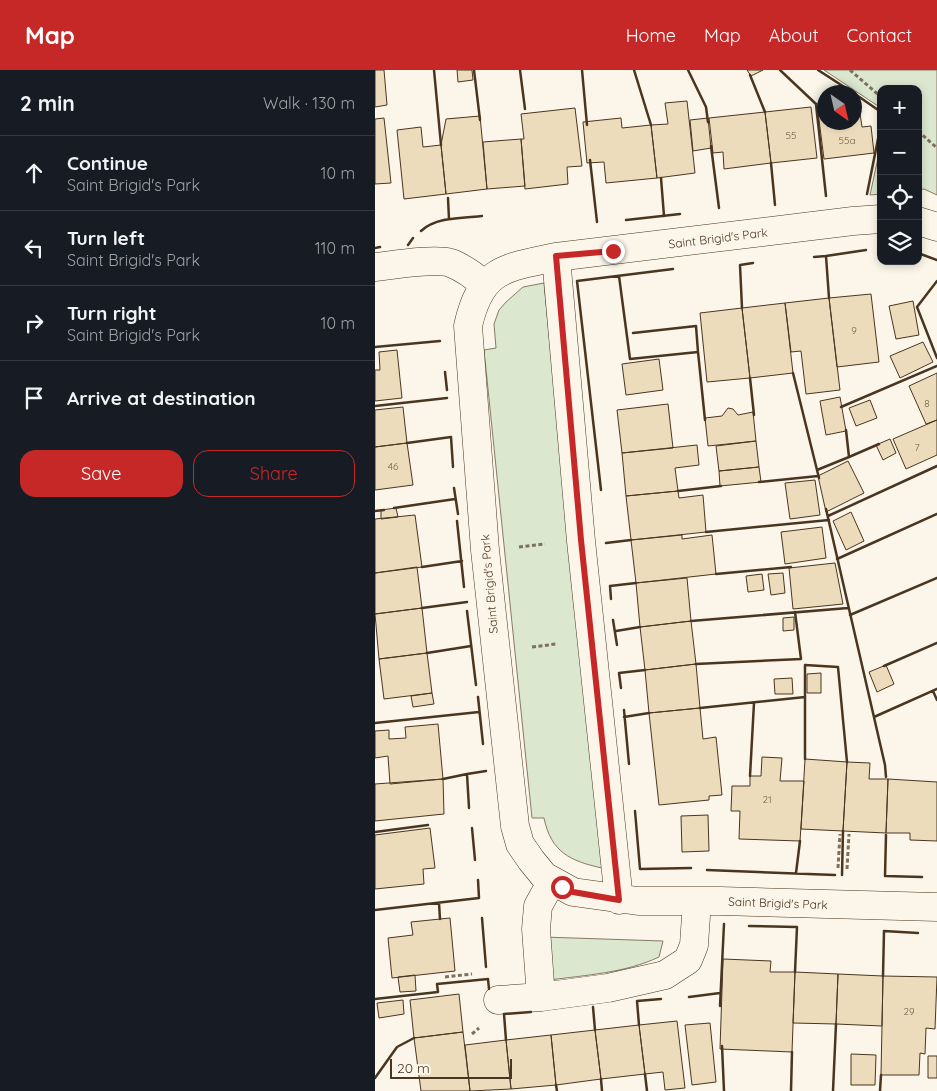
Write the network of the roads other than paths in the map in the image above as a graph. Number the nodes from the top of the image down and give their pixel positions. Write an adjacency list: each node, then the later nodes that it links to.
1 (877, 219): 4 (street, Saint Brigid's Park)
2 (922, 222): 3 (street)
3 (937, 227)
4 (556, 256): 6 (street, Saint Brigid's Park); 8 (street)
5 (375, 267): 6 (street)
6 (484, 285): 7 (street, Saint Brigid's Park)
7 (552, 881): 8 (street, Saint Brigid's Park); 11 (street)
8 (619, 900): 9 (street, Saint Brigid's Park)
9 (697, 901): 10 (street, Saint Brigid's Park); 11 (street)
10 (937, 907)
11 (541, 997): 12 (street)
12 (497, 1000)

